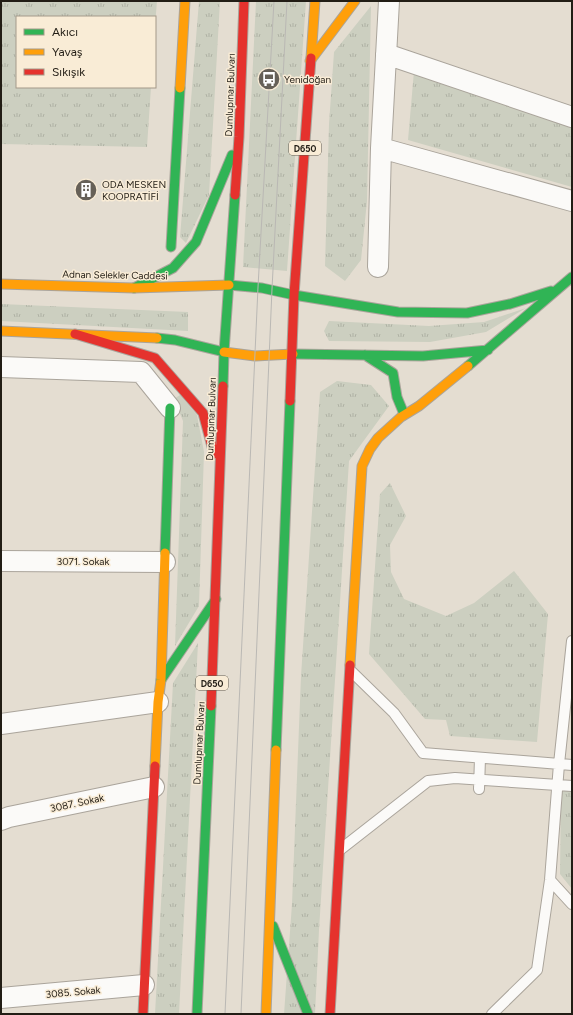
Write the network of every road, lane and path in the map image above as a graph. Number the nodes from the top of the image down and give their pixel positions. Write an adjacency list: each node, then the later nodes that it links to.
1 (186, 1): 12 (main road)
2 (244, 1): 9 (main road, Dumlupınar Bulvarı / D650)
3 (315, 1): 7 (main road, D650)
4 (356, 1): 7 (main road)
5 (389, 1): 6 (street)
6 (386, 54): 8 (street); 10 (street)
7 (310, 61): 19 (main road, D650)
8 (572, 117)
9 (239, 137): 16 (main road, Dumlupınar Bulvarı / D650); 17 (main road)
10 (381, 148): 11 (street); 13 (street)
11 (572, 201)
12 (171, 247)
13 (378, 267)
14 (572, 277): 18 (main road)
15 (1, 284): 17 (main road, Adnan Selekler Caddesi)
16 (229, 285): 17 (main road, Adnan Selekler Caddesi); 19 (main road); 23 (main road, Dumlupınar Bulvarı / D650)
17 (134, 288)
18 (560, 288): 19 (main road); 22 (main road)
19 (294, 295): 24 (main road, D650)
20 (1, 331): 21 (main road)
21 (76, 334): 23 (main road); 29 (main road)
22 (488, 350): 25 (main road); 28 (main road)
23 (224, 352): 24 (main road); 29 (main road, Dumlupınar Bulvarı / D650)
24 (293, 354): 25 (main road); 49 (main road, D650)
25 (365, 355): 28 (main road)
26 (1, 367): 27 (street)
27 (170, 408): 31 (main road)
28 (404, 414): 34 (main road)
29 (220, 478): 32 (main road, Dumlupınar Bulvarı / D650)
30 (1, 561): 31 (street, 3071. Sokak)
31 (165, 562): 35 (main road)
32 (216, 599): 35 (main road); 53 (main road, Dumlupınar Bulvarı / D650)
33 (572, 641): 39 (lane)
34 (350, 670): 38 (lane); 46 (main road)
35 (161, 680): 36 (main road)
36 (158, 702): 37 (street); 44 (main road)
37 (1, 724)
38 (480, 758): 39 (lane); 41 (lane)
39 (559, 764): 40 (lane); 42 (lane)
40 (572, 765)
41 (479, 784): 42 (lane); 46 (lane)
42 (557, 785): 43 (lane); 47 (lane)
43 (572, 786)
44 (154, 787): 45 (street, 3087. Sokak); 50 (main road)
45 (1, 820)
46 (339, 850): 56 (main road)
47 (550, 880): 48 (lane); 57 (lane)
48 (572, 904)
49 (269, 918): 54 (main road, D650); 55 (main road)
50 (144, 985): 51 (street, 3085. Sokak); 52 (main road)
51 (1, 998)
52 (143, 1014)
53 (197, 1014)
54 (266, 1014)
55 (308, 1014)
56 (330, 1014)
57 (492, 1014)

